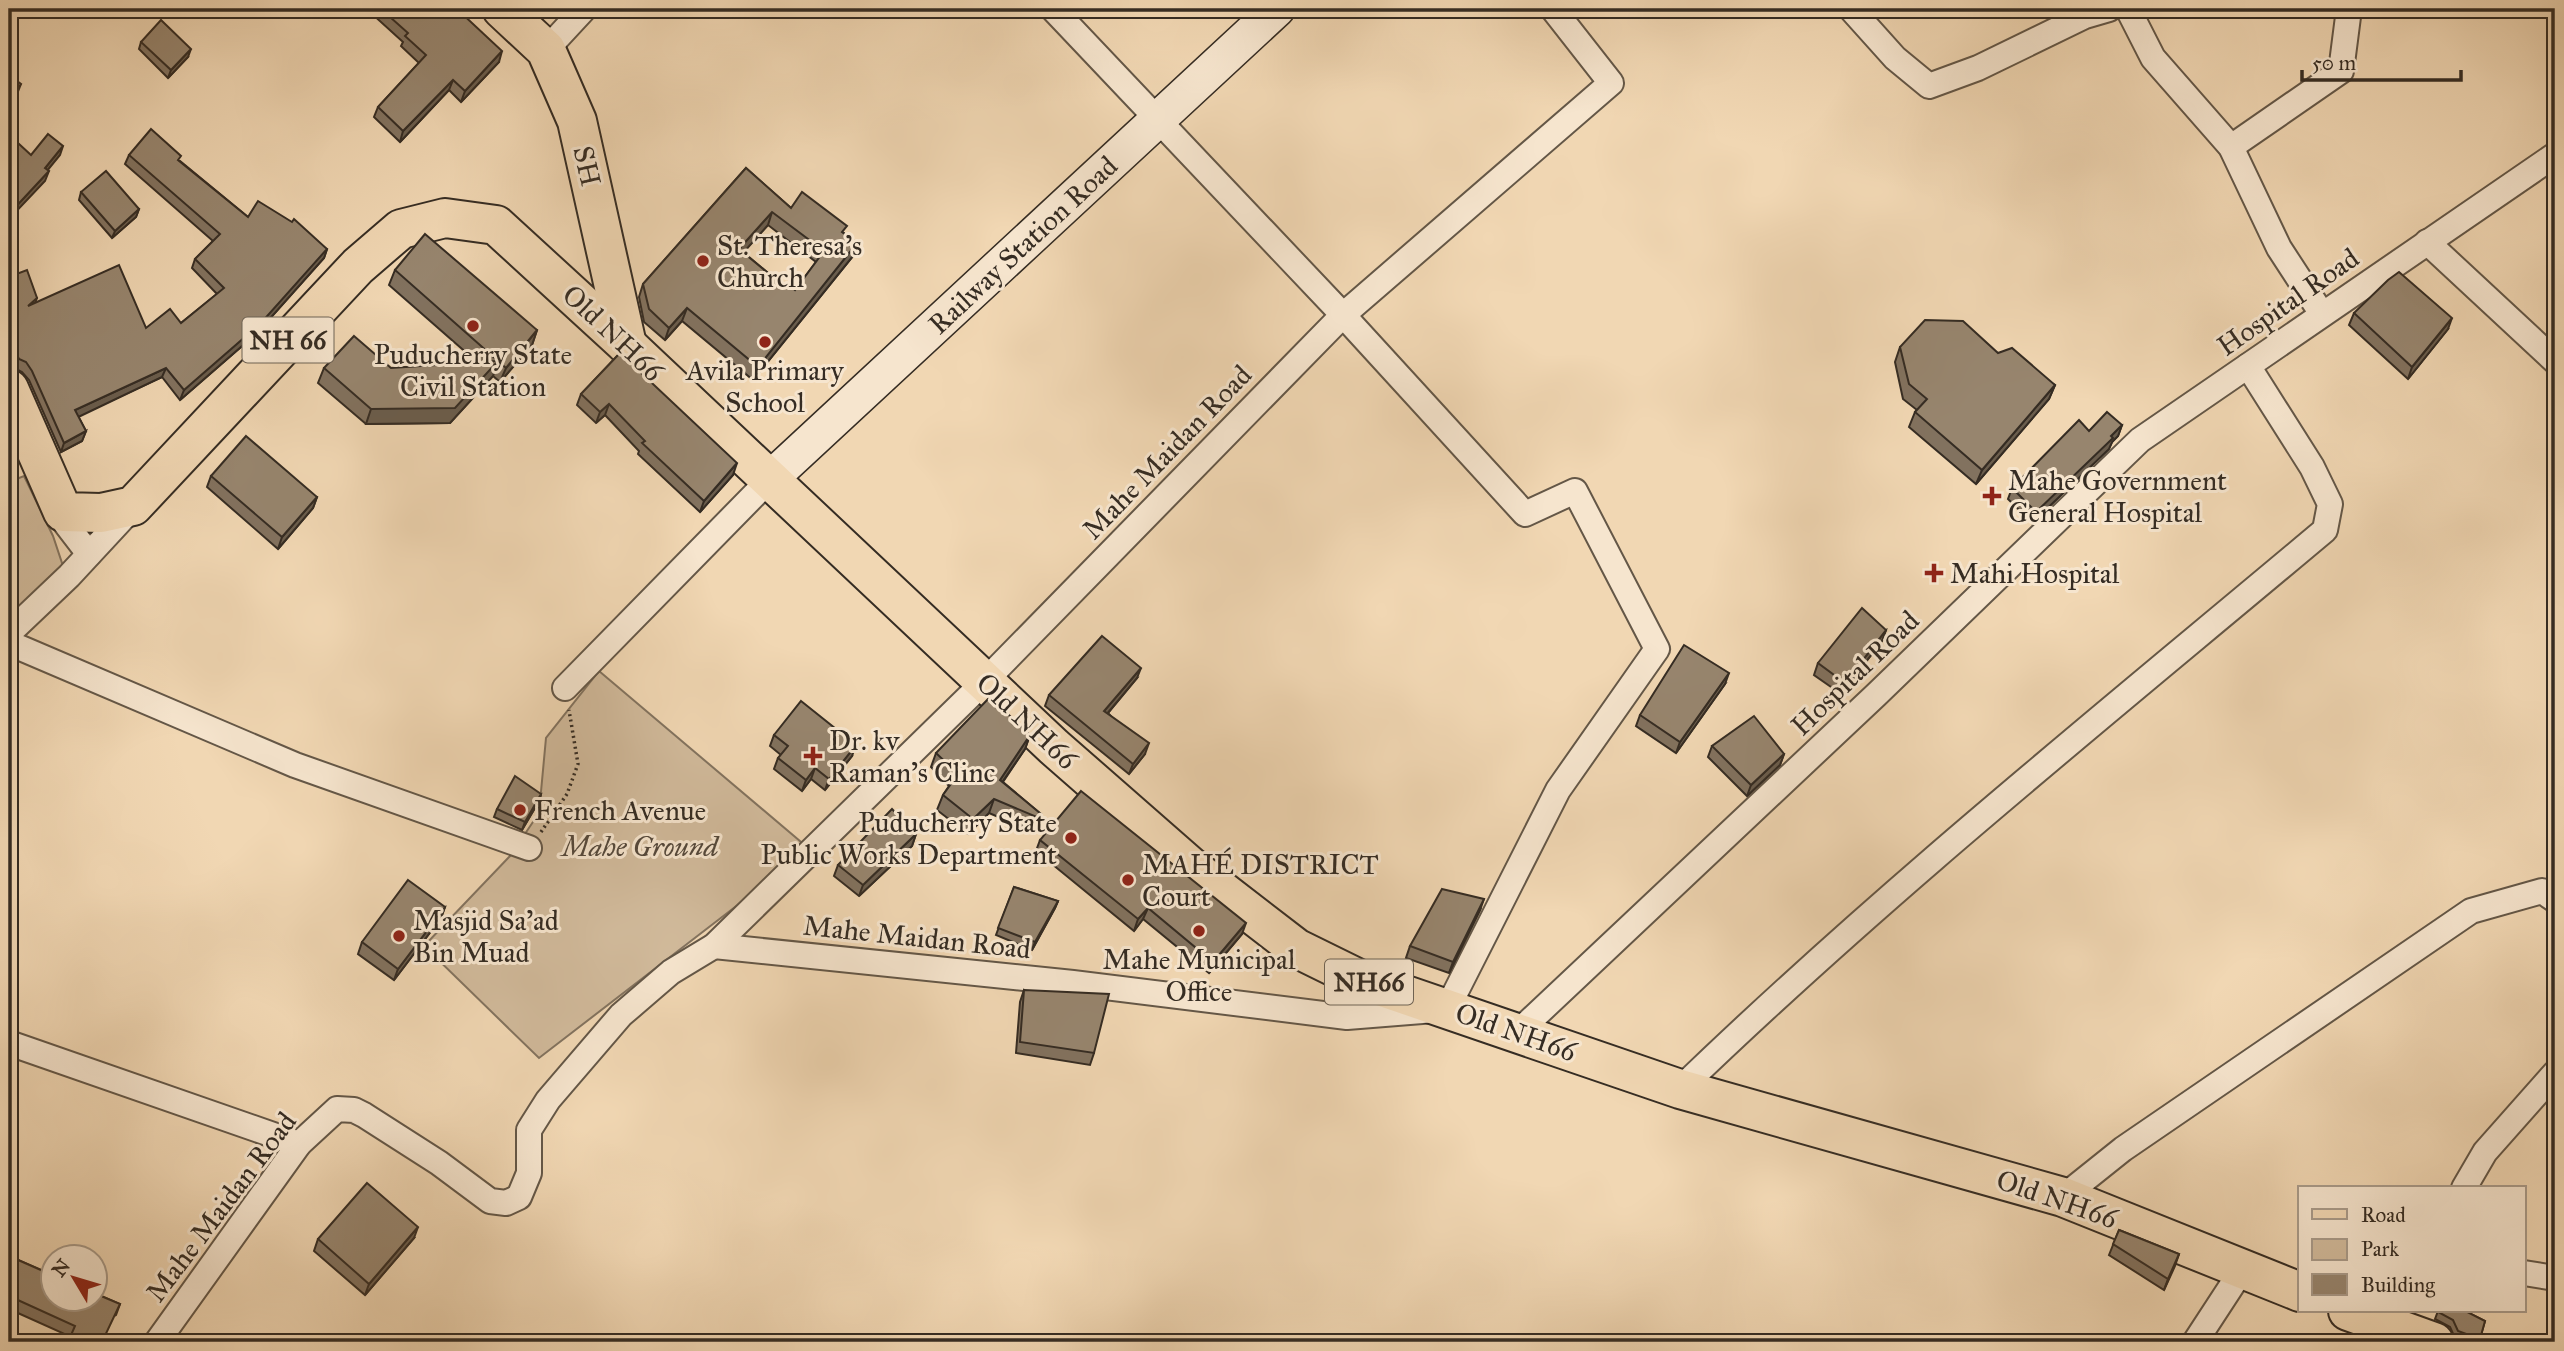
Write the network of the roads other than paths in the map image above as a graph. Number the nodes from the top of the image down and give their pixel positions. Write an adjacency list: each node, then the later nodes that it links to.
1 (502, 9): 10 (main road, SH)
2 (584, 9): 10 (street)
3 (1053, 9): 11 (street)
4 (1277, 9): 11 (street, Railway Station Road)
5 (1553, 9): 16 (street, Mahe Maidan Road)
6 (1851, 9): 7 (street)
7 (2109, 9)
8 (2128, 9): 12 (street)
9 (2349, 9): 12 (street)
10 (546, 50): 17 (main road, SH)
11 (1159, 119): 16 (street); 21 (street, Railway Station Road)
12 (2231, 147): 15 (street)
13 (2555, 155): 14 (street, Hospital Road)
14 (2427, 242): 15 (street, Hospital Road); 18 (street)
15 (2322, 314): 19 (street, Hospital Road)
16 (1343, 315): 27 (street, Mahe Maidan Road); 32 (street)
17 (627, 345): 21 (main road, Old NH66 / NH66); 22 (main road, Old NH66 / NH 66)
18 (2555, 362)
19 (2248, 366): 33 (street, Hospital Road); 36 (street)
20 (9, 389): 23 (main road)
21 (769, 480): 27 (main road, Old NH66 / NH66); 28 (street)
22 (133, 506): 23 (main road); 24 (street)
23 (64, 512): 24 (street)
24 (89, 554): 25 (street)
25 (9, 633)
26 (9, 643): 29 (street)
27 (984, 682): 31 (street, Mahe Maidan Road); 32 (main road, Old NH66 / NH66)
28 (565, 688)
29 (529, 848)
30 (2555, 900): 39 (street)
31 (715, 946): 32 (street, Mahe Maidan Road); 37 (street, Mahe Maidan Road)
32 (1447, 1009): 33 (main road, Old NH66 / NH66)
33 (1517, 1033): 36 (main road, Old NH66 / NH66)
34 (9, 1043): 37 (street)
35 (2555, 1073): 38 (street)
36 (1680, 1089): 39 (main road, Old NH66 / NH66)
37 (299, 1144): 45 (street, Mahe Maidan Road)
38 (2465, 1186)
39 (2063, 1197): 40 (main road, Old NH66 / NH66)
40 (2242, 1269): 43 (main road, Old NH66 / NH66); 46 (street)
41 (2526, 1273): 42 (street)
42 (2555, 1278)
43 (2298, 1291)
44 (2350, 1312): 47 (main road)
45 (157, 1342)
46 (2195, 1342)
47 (2434, 1342)

